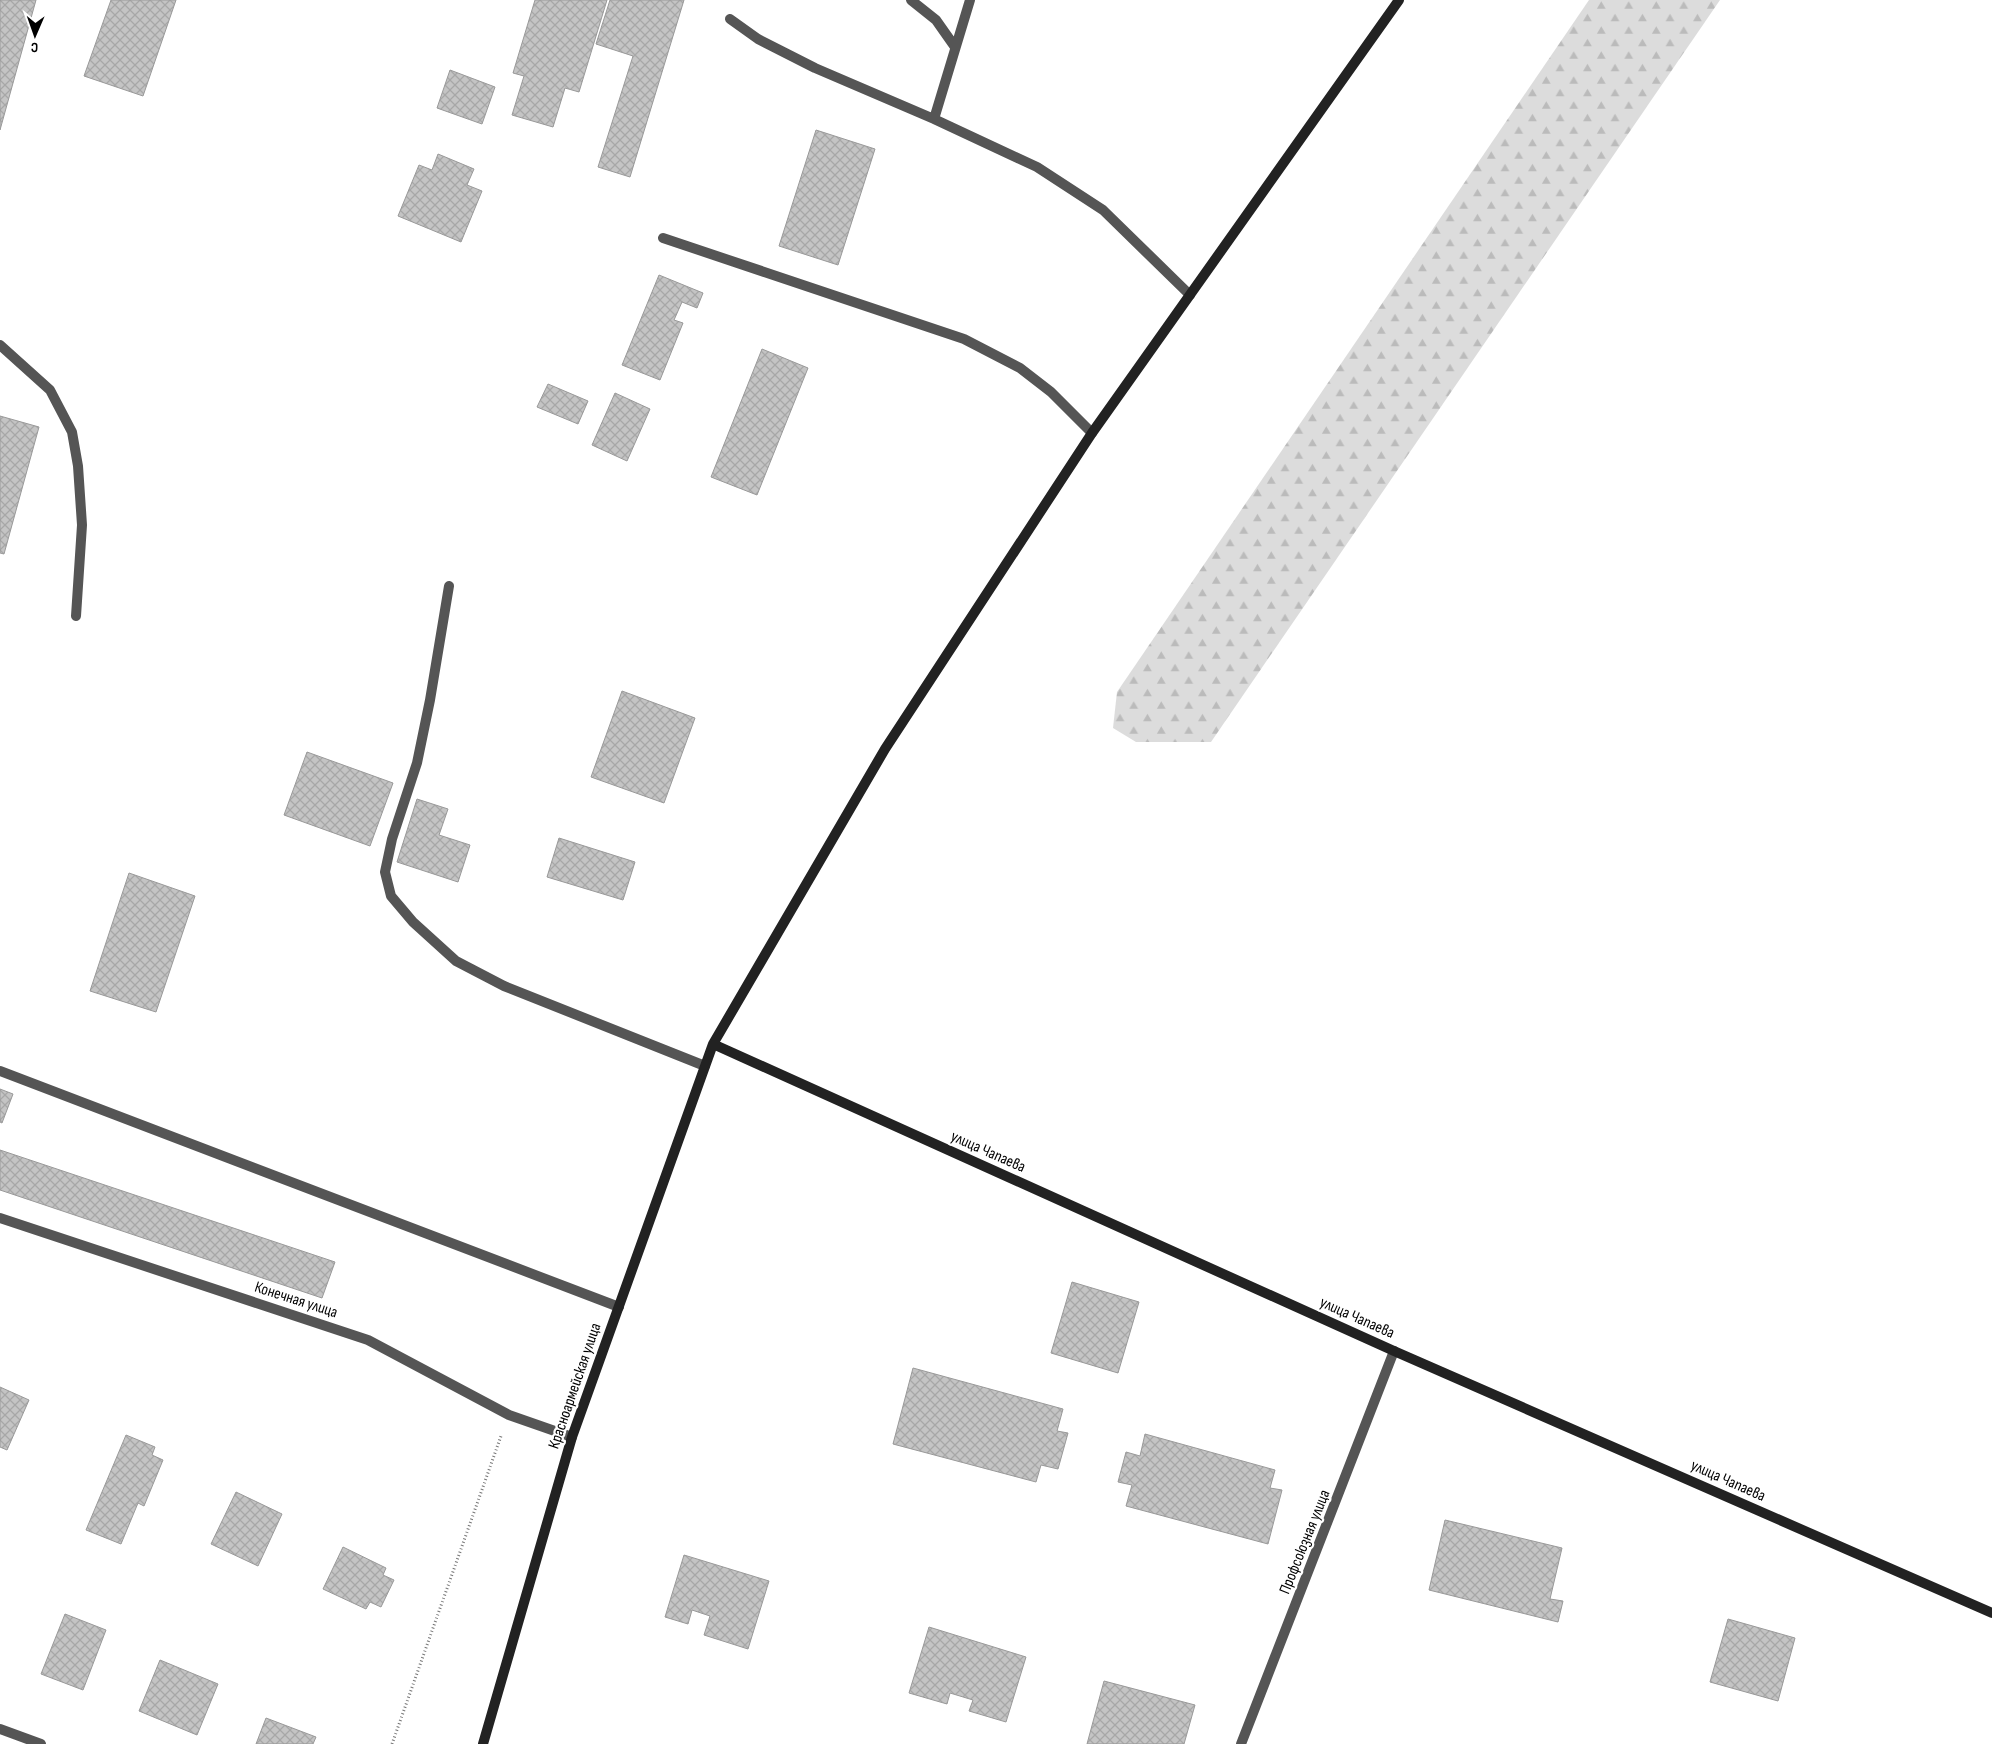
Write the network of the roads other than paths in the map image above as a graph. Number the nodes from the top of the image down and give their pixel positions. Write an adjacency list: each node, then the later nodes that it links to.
1 (911, 0): 5 (street)
2 (970, 0): 5 (street)
3 (1399, 0): 8 (main road, Красноармейская улица)
4 (730, 19): 6 (street)
5 (956, 47): 6 (street)
6 (934, 119): 8 (street)
7 (663, 238): 10 (street)
8 (1190, 295): 10 (main road, Красноармейская улица)
9 (0, 345): 12 (street)
10 (1092, 433): 13 (main road, Красноармейская улица)
11 (449, 586): 14 (street)
12 (76, 616)
13 (713, 1044): 14 (main road, Красноармейская улица); 18 (main road, улица Чапаева)
14 (705, 1066): 17 (main road, Красноармейская улица)
15 (0, 1071): 17 (street)
16 (0, 1218): 19 (street, Конечная улица)
17 (618, 1307): 19 (main road, Красноармейская улица)
18 (1394, 1351): 20 (main road, улица Чапаева); 24 (street, Профсоюзная улица)
19 (572, 1437): 23 (main road, Красноармейская улица)
20 (1992, 1613)
21 (0, 1729): 22 (street)
22 (41, 1744)
23 (482, 1744)
24 (1241, 1744)

